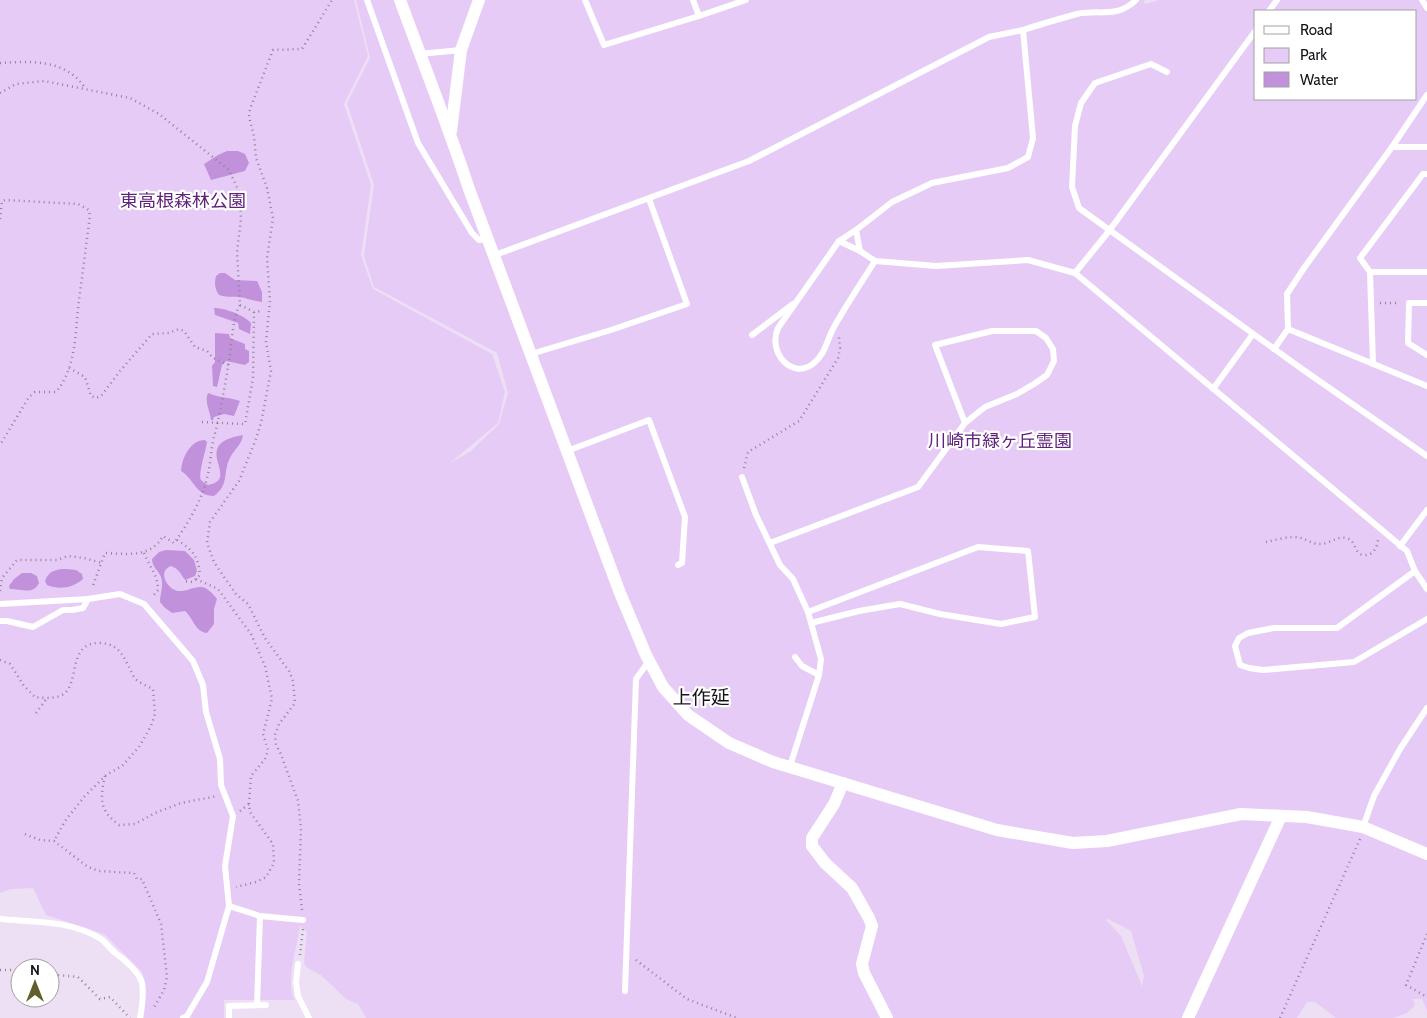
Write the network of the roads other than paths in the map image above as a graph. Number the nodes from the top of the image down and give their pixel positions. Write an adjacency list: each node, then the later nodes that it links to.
1 (367, 0): 26 (lane)
2 (400, 0): 16 (street)
3 (480, 0): 15 (street)
4 (585, 0): 12 (lane)
5 (694, 0): 12 (lane)
6 (746, 0): 12 (lane)
7 (1136, 0): 13 (lane)
8 (1278, 0): 11 (lane)
9 (1422, 0): 10 (lane)
10 (1427, 8)
11 (1270, 10)
12 (699, 16)
13 (1023, 30): 23 (lane); 24 (lane)
14 (1254, 33): 25 (lane)
15 (461, 50): 16 (lane); 19 (street)
16 (419, 54): 19 (street)
17 (1167, 72): 25 (lane)
18 (1427, 95): 20 (lane)
19 (451, 134): 26 (street)
20 (1392, 147): 21 (lane); 36 (lane)
21 (1427, 147)
22 (1427, 174): 31 (lane)
23 (649, 199): 29 (lane); 40 (lane)
24 (856, 230): 27 (lane); 28 (lane)
25 (1110, 231): 33 (lane); 37 (lane)
26 (488, 239): 29 (street)
27 (839, 241): 28 (lane); 34 (lane)
28 (860, 251): 30 (lane)
29 (495, 255): 40 (street)
30 (875, 261): 33 (lane); 34 (lane)
31 (1370, 272): 32 (lane); 42 (lane)
32 (1427, 272)
33 (1075, 273): 44 (lane)
34 (798, 300): 38 (lane)
35 (1427, 304): 41 (lane)
36 (1288, 329): 39 (lane); 42 (lane)
37 (1253, 334): 39 (lane); 44 (lane)
38 (752, 335)
39 (1274, 349): 47 (lane)
40 (531, 354): 46 (street)
41 (1427, 355)
42 (1373, 364): 43 (lane)
43 (1427, 386)
44 (1213, 388): 51 (lane)
45 (965, 423): 45 (lane); 50 (lane)
46 (567, 451): 52 (lane); 62 (street)
47 (1427, 456)
48 (742, 477): 50 (lane)
49 (1427, 510): 51 (lane)
50 (770, 543): 57 (lane)
51 (1400, 546): 53 (lane)
52 (678, 565)
53 (1415, 571): 54 (lane); 58 (lane)
54 (1427, 589)
55 (88, 599): 56 (lane); 59 (lane); 70 (lane)
56 (0, 604)
57 (808, 612): 60 (lane); 60 (lane)
58 (1427, 619)
59 (0, 621)
60 (811, 623): 63 (lane)
61 (795, 657): 63 (lane)
62 (649, 661): 65 (street); 75 (lane)
63 (819, 676): 65 (lane)
64 (1427, 708): 68 (lane)
65 (790, 766): 66 (street)
66 (843, 783): 67 (street); 82 (street)
67 (1281, 816): 68 (street); 83 (street)
68 (1363, 828): 69 (street)
69 (1427, 854)
70 (230, 906): 71 (lane); 79 (lane)
71 (260, 916): 73 (lane); 76 (lane)
72 (0, 919): 78 (lane)
73 (303, 920)
74 (298, 964): 81 (lane)
75 (625, 991)
76 (257, 1006): 77 (lane); 80 (lane)
77 (266, 1006)
78 (140, 1018)
79 (183, 1018)
80 (229, 1018)
81 (308, 1018)
82 (887, 1018)
83 (1188, 1018)

